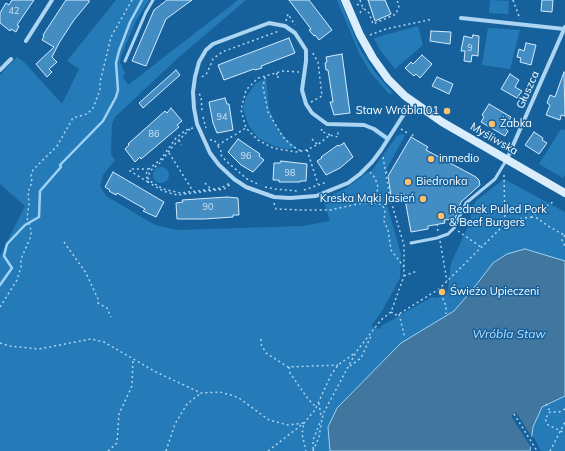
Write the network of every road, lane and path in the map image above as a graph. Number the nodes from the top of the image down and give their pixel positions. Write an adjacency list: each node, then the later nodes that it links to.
1 (52, 0): 19 (street)
2 (132, 0): 85 (path)
3 (153, 0): 22 (lane)
4 (345, 0): 30 (street, Myśliwska)
5 (360, 0): 8 (path)
6 (397, 0): 10 (path)
7 (513, 0): 14 (path)
8 (361, 3): 9 (path); 10 (path)
9 (357, 5)
10 (363, 8): 11 (path)
11 (360, 13)
12 (461, 18): 14 (street)
13 (433, 19): 18 (path)
14 (520, 25): 16 (street)
15 (285, 26): 17 (path); 24 (street); 28 (path); 33 (street)
16 (565, 28): 52 (street, Głuszca)
17 (298, 30)
18 (370, 35)
19 (26, 41)
20 (311, 50): 31 (path)
21 (11, 59): 23 (street)
22 (125, 61)
23 (0, 70)
24 (304, 72): 25 (path); 31 (street)
25 (277, 73): 26 (path); 27 (path)
26 (265, 76): 34 (path); 49 (path)
27 (281, 77)
28 (201, 78)
29 (198, 93): 36 (path)
30 (413, 103): 43 (street); 52 (street, Myśliwska)
31 (306, 104): 32 (street)
32 (339, 125): 43 (street); 47 (path)
33 (198, 126): 35 (path); 65 (street)
34 (246, 128): 46 (path); 49 (path)
35 (190, 129): 44 (path); 53 (path)
36 (207, 129)
37 (401, 129): 40 (path)
38 (415, 132): 41 (path)
39 (209, 134): 46 (path)
40 (409, 134)
41 (412, 136)
42 (312, 139): 47 (path)
43 (388, 139): 65 (street)
44 (179, 140): 45 (path); 50 (path)
45 (181, 145)
46 (218, 145): 60 (path)
47 (318, 145): 48 (path)
48 (307, 150): 49 (path); 60 (path)
49 (301, 151)
50 (169, 153): 58 (path); 63 (path)
51 (382, 156): 56 (path)
52 (507, 159): 64 (street, Myśliwska); 73 (lane)
53 (149, 169): 58 (path); 58 (path)
54 (388, 169): 56 (path)
55 (370, 172): 68 (path)
56 (386, 173): 66 (path)
57 (504, 175): 72 (path)
58 (149, 182): 62 (path); 63 (path)
59 (205, 183): 62 (path)
60 (318, 185): 61 (path)
61 (331, 187)
62 (211, 189): 63 (path)
63 (193, 191)
64 (565, 193)
65 (274, 197): 68 (path)
66 (390, 198): 69 (path); 80 (path)
67 (553, 202): 70 (path)
68 (378, 203): 69 (path)
69 (383, 206): 80 (path)
70 (531, 217): 72 (path); 74 (path)
71 (437, 224): 75 (path)
72 (505, 224): 79 (path)
73 (454, 228): 75 (lane); 79 (path)
74 (564, 235): 78 (path)
75 (439, 237): 77 (lane); 83 (path)
76 (64, 242): 89 (path)
77 (411, 243)
78 (565, 246)
79 (481, 247): 83 (path)
80 (404, 267): 82 (path)
81 (417, 271): 82 (path)
82 (404, 276): 86 (path)
83 (447, 281): 84 (path)
84 (439, 290): 87 (path); 88 (path)
85 (0, 307)
86 (391, 312): 87 (path); 90 (path)
87 (399, 314): 91 (path)
88 (446, 314)
89 (111, 317)
90 (371, 334): 94 (path); 98 (path)
91 (405, 338)
92 (262, 339): 97 (path)
93 (0, 343): 95 (path)
94 (356, 352): 96 (path); 98 (path)
95 (133, 358): 99 (path); 111 (path)
96 (338, 365): 97 (path); 100 (path)
97 (289, 366): 102 (path)
98 (348, 367): 106 (path)
99 (201, 393): 108 (path); 112 (path)
100 (319, 402): 102 (path); 106 (path)
101 (546, 404): 104 (path)
102 (316, 407): 108 (path)
103 (565, 409): 104 (path)
104 (550, 412): 109 (path)
105 (514, 414): 116 (path)
106 (321, 419): 115 (path); 115 (path)
107 (565, 422): 109 (path)
108 (304, 423): 113 (path); 114 (path)
109 (559, 430): 110 (path); 117 (path)
110 (565, 433)
111 (108, 451)
112 (166, 451)
113 (268, 451)
114 (306, 451)
115 (313, 451)
116 (537, 451)
117 (550, 451)

